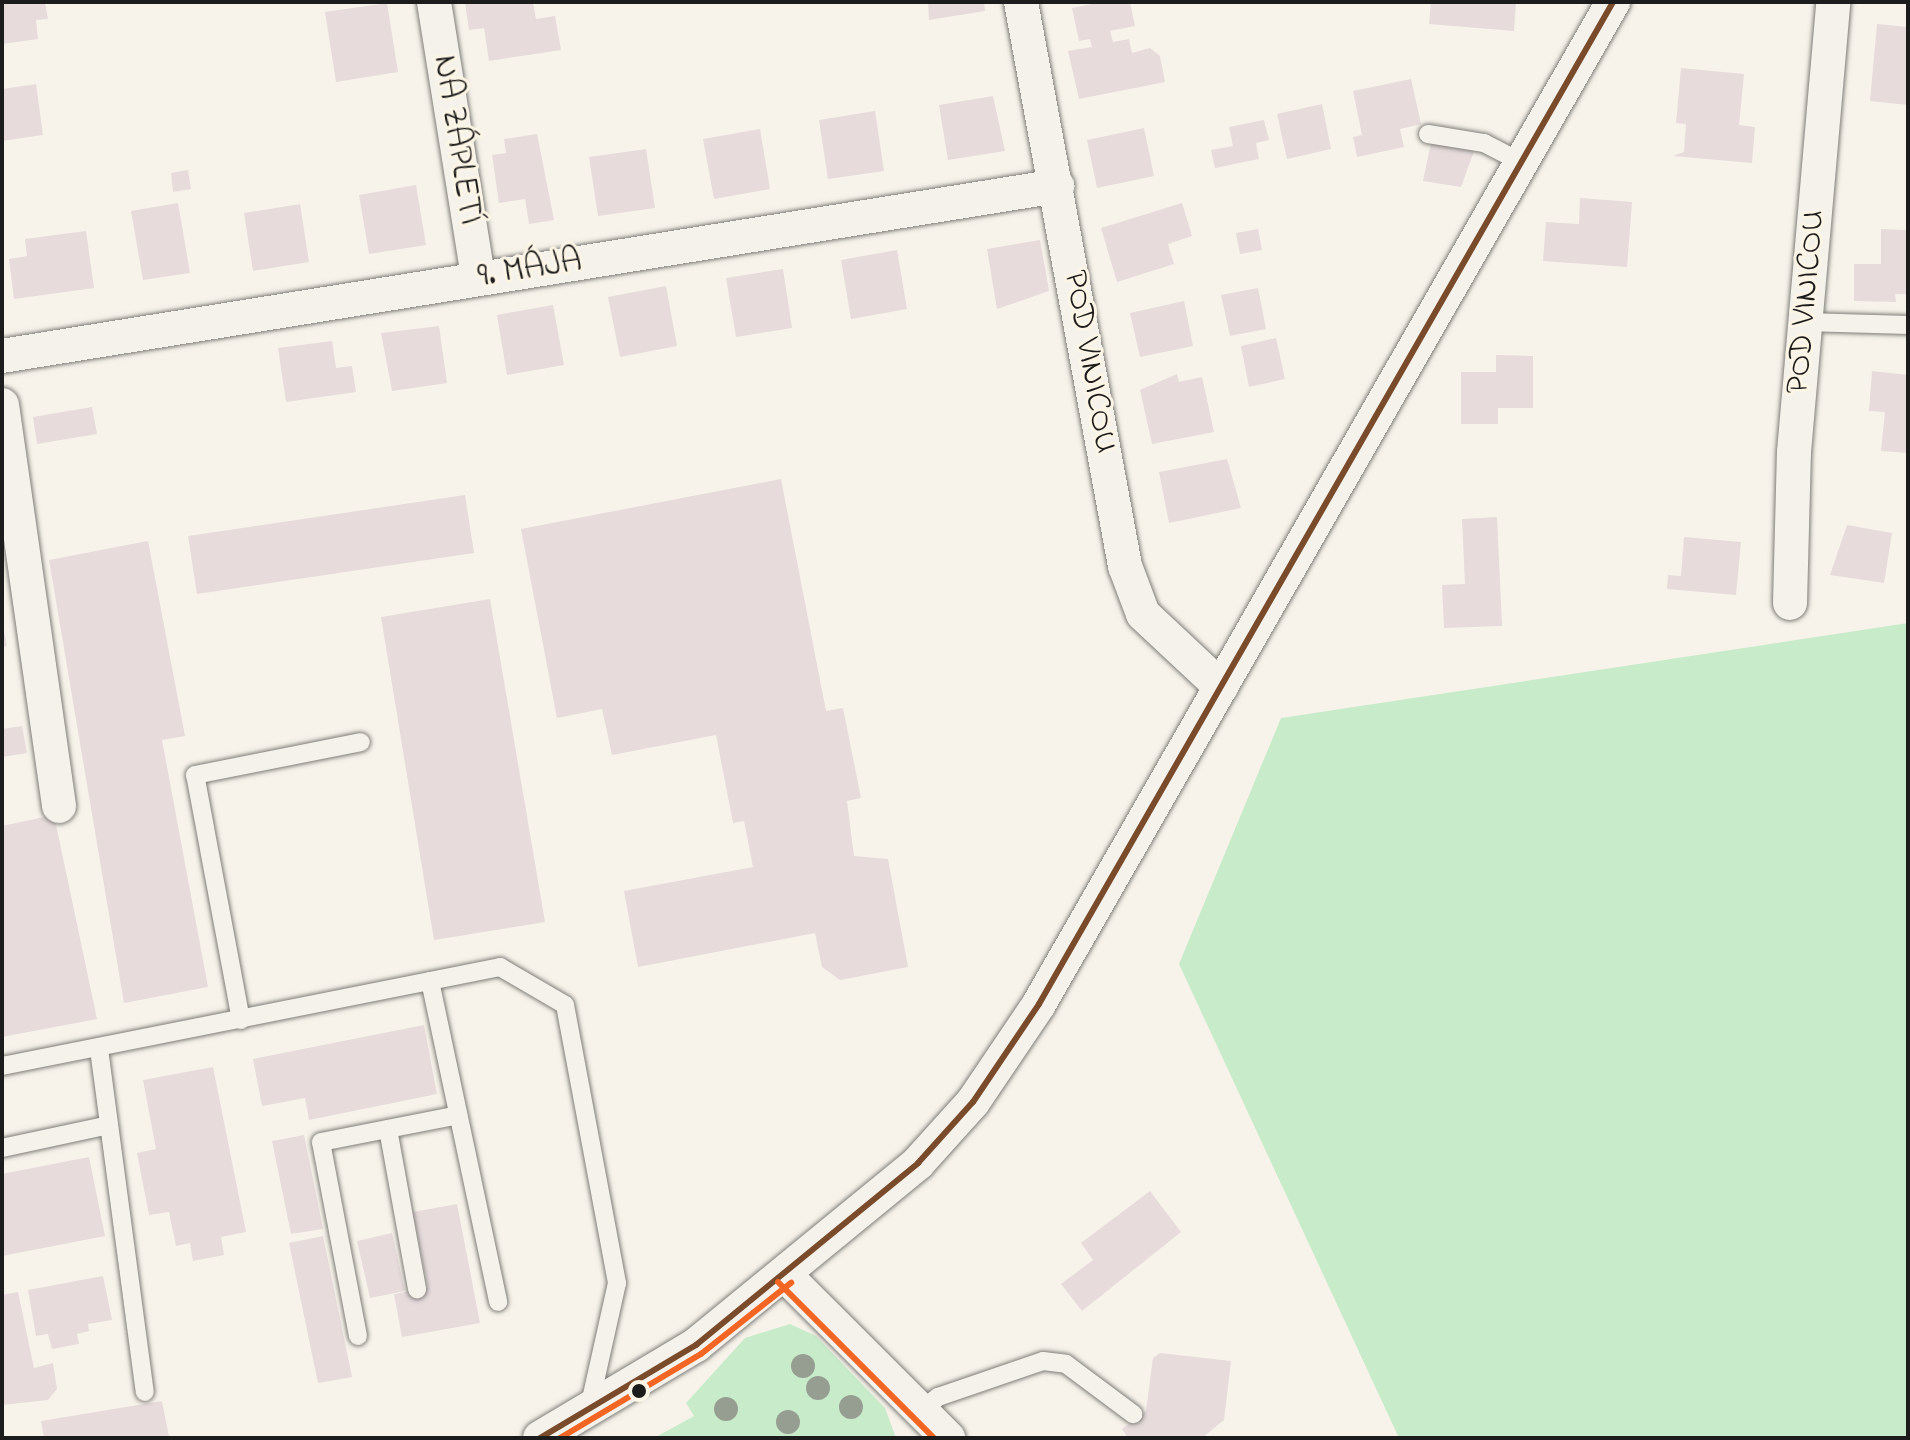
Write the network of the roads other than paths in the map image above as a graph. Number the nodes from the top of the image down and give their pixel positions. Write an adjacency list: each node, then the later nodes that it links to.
1 (434, 2): 8 (street, NA ZÁPLETÍ)
2 (1021, 2): 7 (street, POD VINICOU)
3 (1613, 2): 6 (street)
4 (1833, 2): 9 (street, POD VINICOU)
5 (1428, 134): 6 (lane)
6 (1521, 162): 14 (street)
7 (1057, 186): 8 (street, 9. MÁJA); 14 (street, POD VINICOU)
8 (478, 278): 11 (street, 9. MÁJA)
9 (1805, 322): 10 (lane); 13 (street, POD VINICOU)
10 (1908, 325)
11 (2, 356)
12 (2, 405): 16 (street)
13 (1790, 603)
14 (1221, 687): 25 (street)
15 (361, 742): 18 (lane)
16 (59, 806)
17 (430, 981): 18 (lane); 21 (lane); 31 (lane)
18 (241, 1020): 19 (lane)
19 (99, 1049): 20 (lane); 22 (lane)
20 (2, 1066)
21 (458, 1115): 23 (lane); 27 (lane)
22 (109, 1125): 24 (lane); 29 (lane)
23 (388, 1129): 26 (lane); 28 (lane)
24 (2, 1148)
25 (785, 1275): 30 (street); 31 (street)
26 (417, 1289)
27 (498, 1302)
28 (358, 1336)
29 (145, 1392)
30 (920, 1411): 32 (lane); 34 (street)
31 (588, 1412): 33 (street)
32 (1133, 1414)
33 (540, 1438)
34 (948, 1438)

